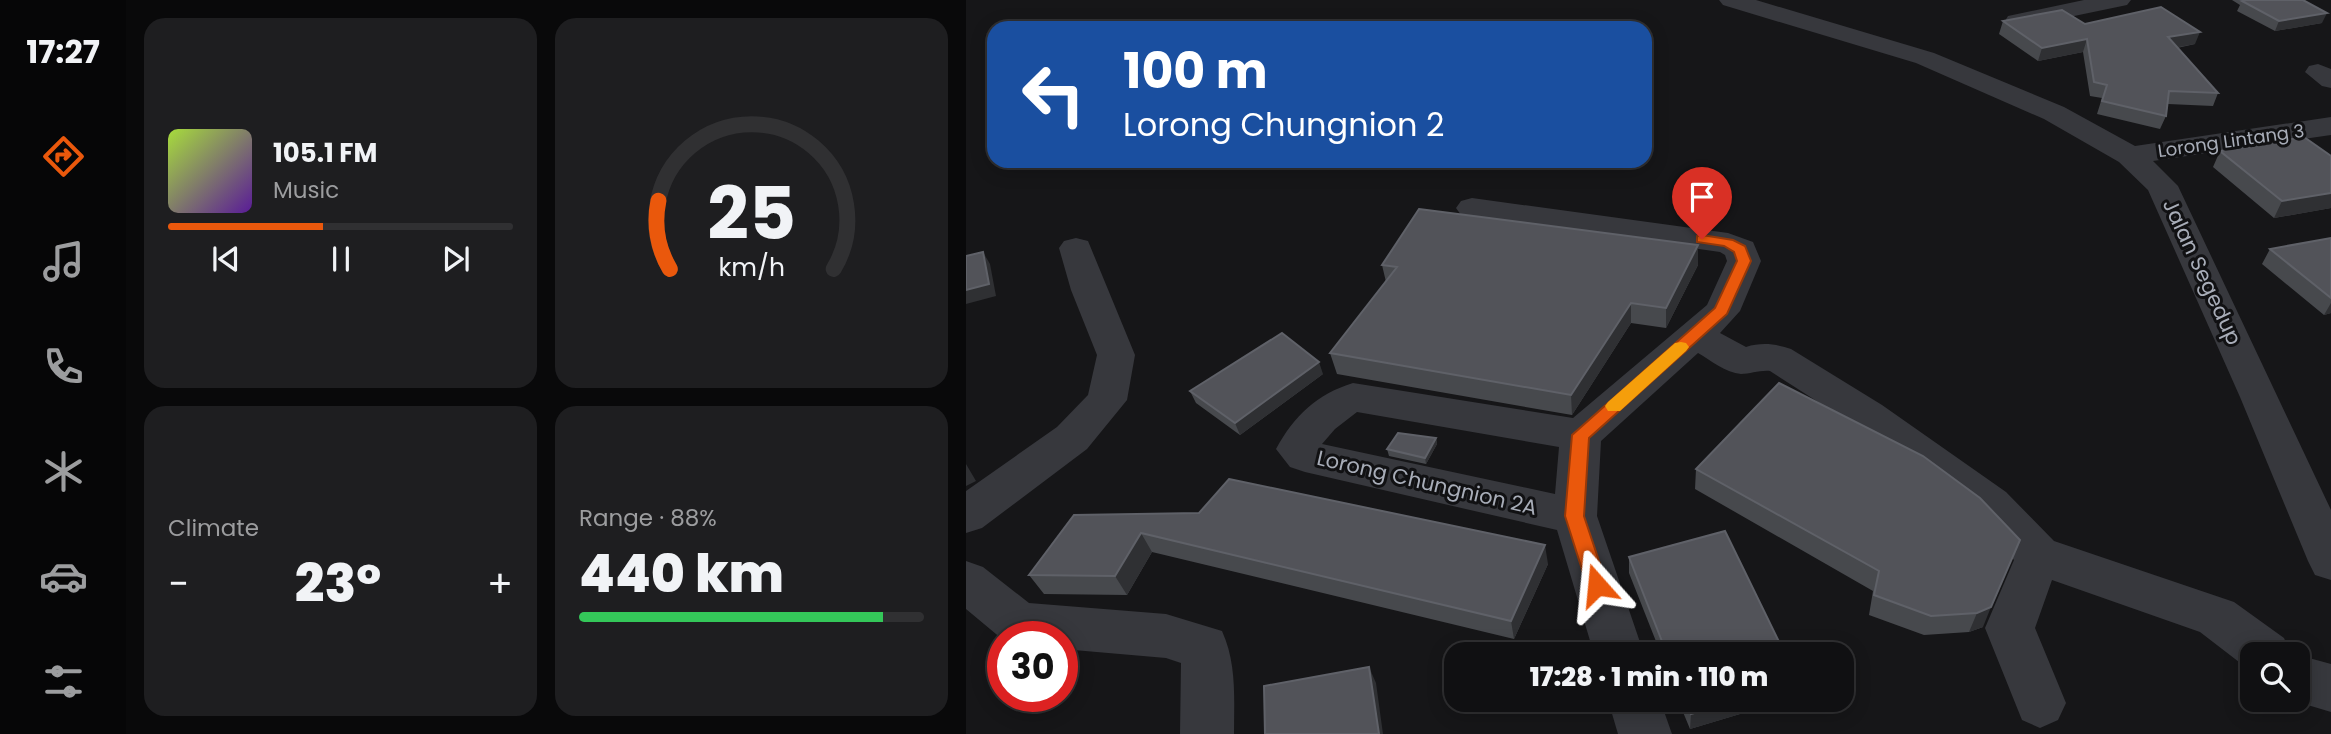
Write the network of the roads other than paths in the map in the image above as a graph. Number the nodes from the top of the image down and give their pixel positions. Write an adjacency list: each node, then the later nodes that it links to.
1 (1731, 0): 5 (street, Jalan Segedup)
2 (2119, 0): 3 (street)
3 (2017, 21)
4 (2331, 126): 5 (street, Lorong Lintang 3)
5 (2130, 156): 13 (street, Jalan Segedup)
6 (1472, 208): 8 (street)
7 (1076, 248): 10 (street)
8 (1695, 335): 9 (street); 12 (street)
9 (1581, 435): 11 (street); 11 (street, Lorong Chungnion 2A)
10 (966, 515)
11 (1575, 516): 15 (street)
12 (2042, 560): 16 (street); 19 (street)
13 (2331, 561)
14 (966, 580): 21 (street)
15 (1615, 642)
16 (2250, 642)
17 (2310, 682): 18 (street)
18 (2331, 688)
19 (2040, 703)
20 (1638, 712): 22 (street)
21 (1207, 734)
22 (1645, 734)

